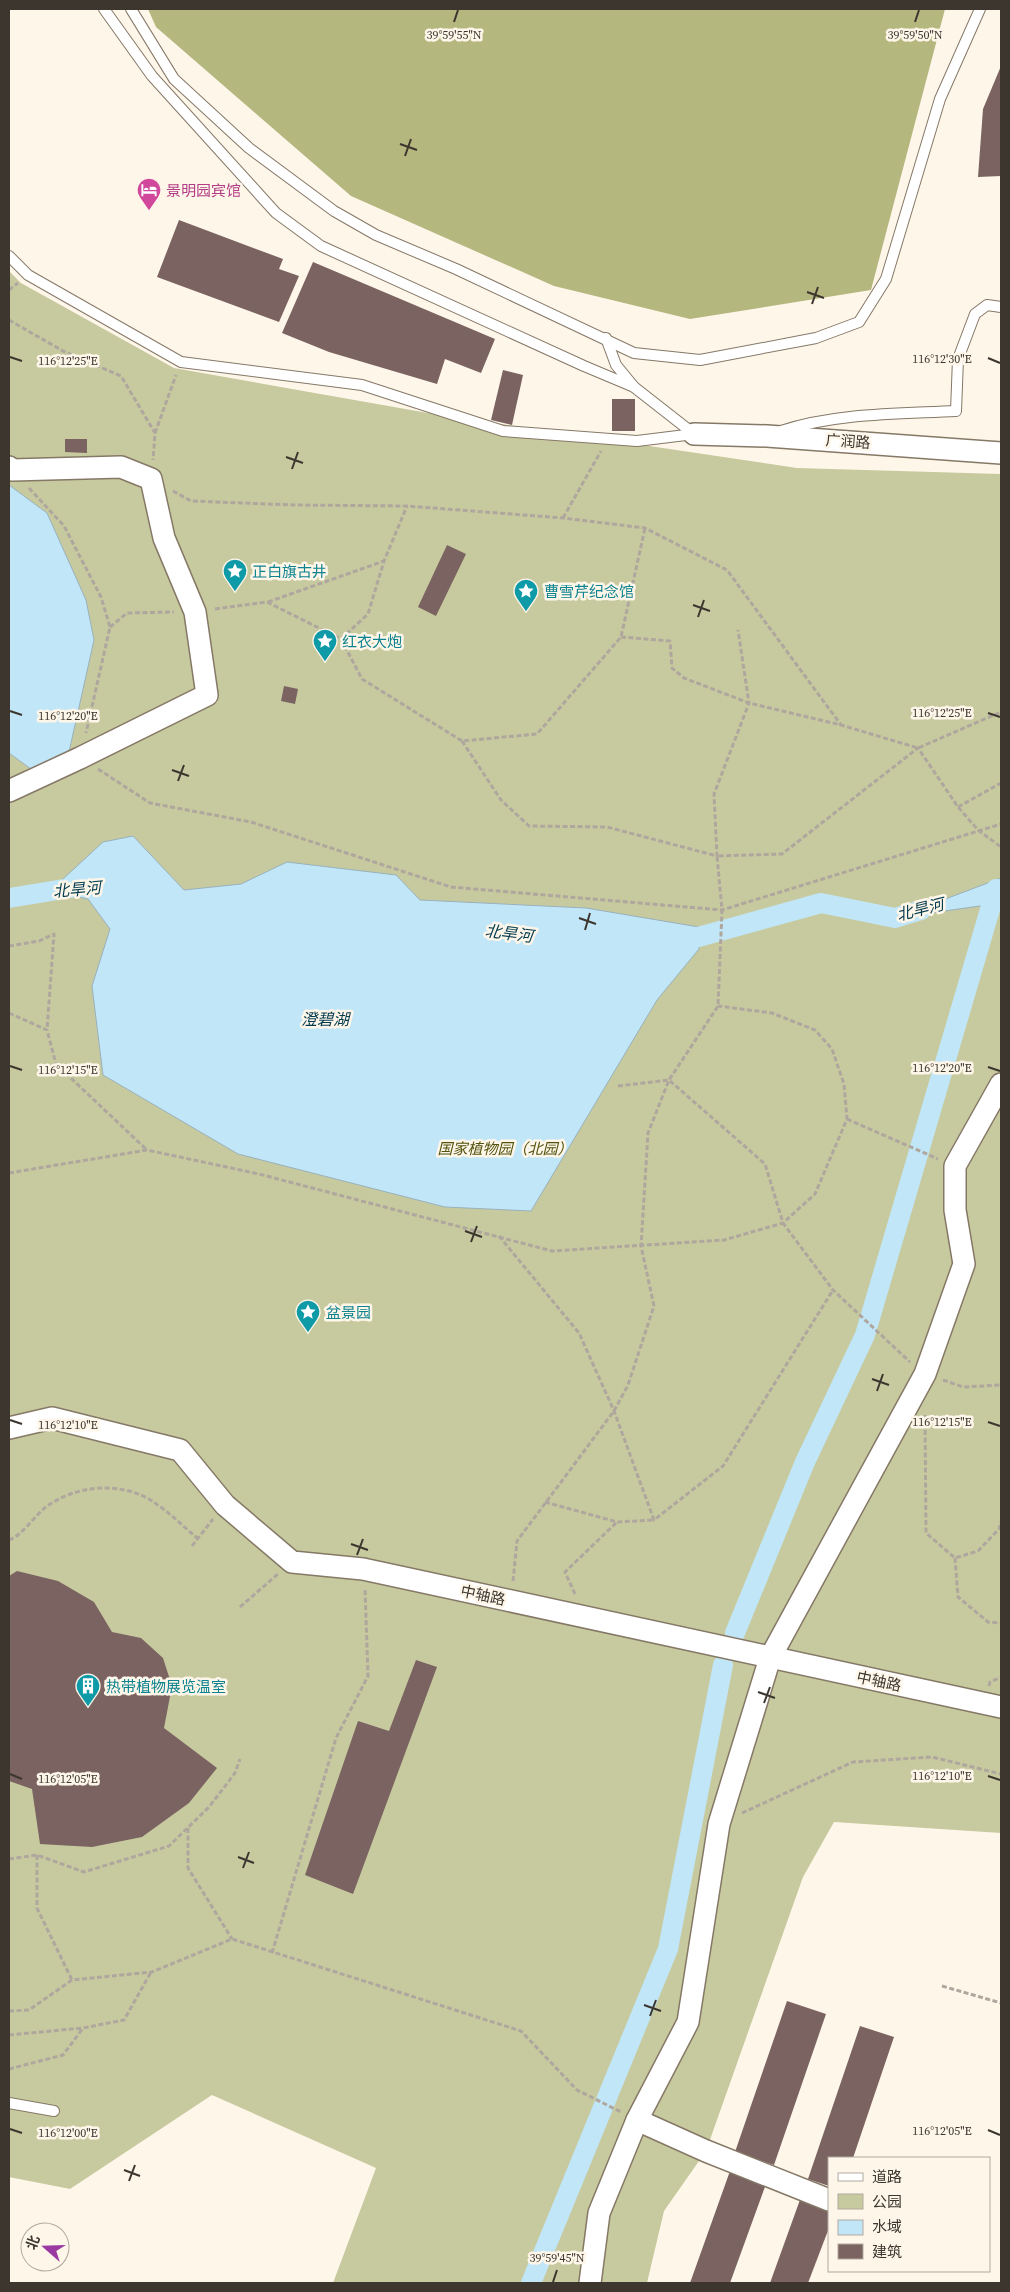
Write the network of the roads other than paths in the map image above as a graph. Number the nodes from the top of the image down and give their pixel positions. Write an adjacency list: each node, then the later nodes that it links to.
1 (104, 9): 7 (lane)
2 (132, 9): 6 (lane)
3 (980, 9): 6 (lane)
4 (9, 256): 8 (lane)
5 (1001, 307): 9 (lane)
6 (606, 338): 7 (lane)
7 (634, 387): 8 (lane)
8 (694, 434): 9 (street, 广润路)
9 (767, 436): 10 (street, 广润路)
10 (1001, 453)
11 (10, 468): 12 (street)
12 (9, 791)
13 (1001, 1084): 15 (street)
14 (9, 1428): 15 (street, 中轴路)
15 (770, 1658): 16 (street, 中轴路); 19 (street)
16 (1001, 1707)
17 (9, 2103): 18 (lane)
18 (54, 2111)
19 (637, 2120): 20 (street); 21 (street)
20 (828, 2200)
21 (590, 2283)

